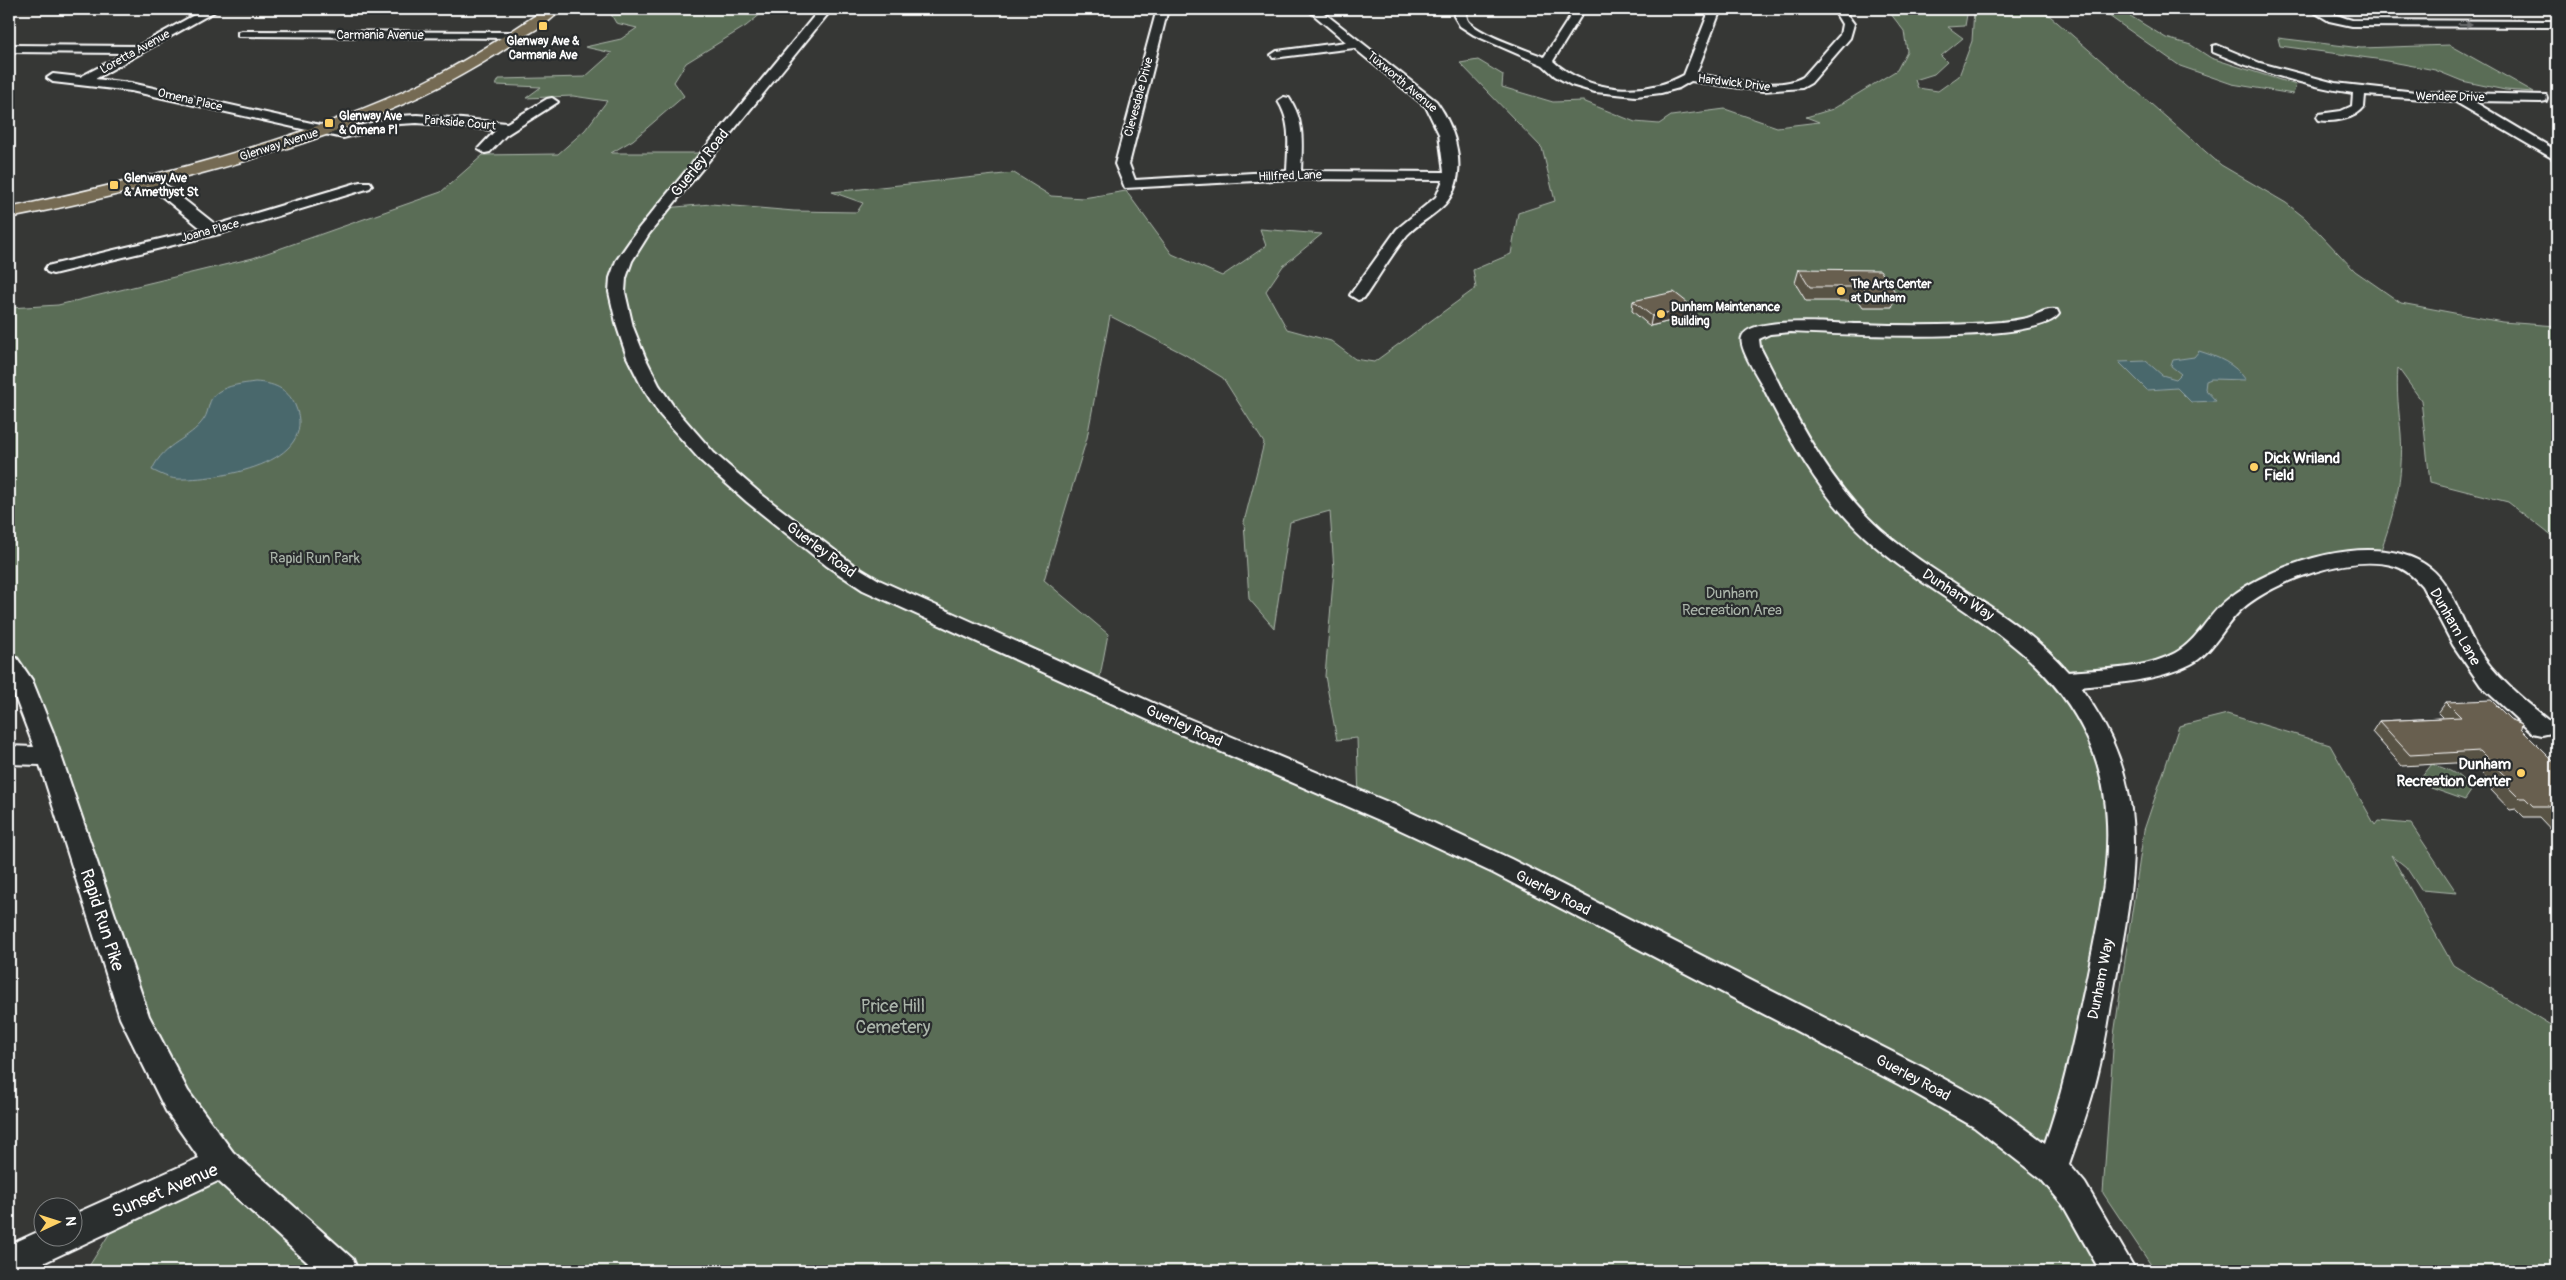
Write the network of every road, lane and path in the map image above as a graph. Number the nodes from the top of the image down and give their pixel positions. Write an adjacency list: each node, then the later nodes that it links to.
1 (213, 9): 16 (street, Loretta Avenue)
2 (554, 9): 13 (main road, Glenway Avenue)
3 (826, 9): 49 (street, Guerley Road)
4 (1162, 9): 37 (street, Clevesdale Drive)
5 (1312, 9): 14 (street, Tuxworth Avenue)
6 (1460, 9): 19 (street)
7 (1580, 9): 19 (street)
8 (1715, 9): 20 (street)
9 (1838, 9): 20 (street, Hardwick Drive)
10 (2315, 9): 11 (street, one-way to 11)
11 (2557, 24)
12 (242, 34): 13 (street, Carmania Avenue)
13 (519, 35): 30 (main road, Glenway Avenue)
14 (1357, 44): 18 (street); 34 (street, Tuxworth Avenue)
15 (9, 49): 16 (street)
16 (140, 49): 22 (street, Loretta Avenue)
17 (2217, 49): 23 (street, Wendee Drive)
18 (1277, 55)
19 (1547, 62): 20 (street)
20 (1689, 77)
21 (53, 78): 22 (street, Omena Place)
22 (82, 81): 30 (street, Omena Place)
23 (2360, 91): 24 (street, Wendee Drive); 28 (street)
24 (2458, 98): 25 (street, Wendee Drive); 32 (street)
25 (2541, 98)
26 (1284, 101): 33 (street)
27 (552, 102): 29 (street, Parkside Court)
28 (2324, 117)
29 (508, 127): 30 (street, Parkside Court); 31 (street, Parkside Court)
30 (325, 130): 35 (main road, Glenway Avenue)
31 (485, 149)
32 (2557, 157)
33 (1294, 175): 34 (street, Hillfred Lane); 37 (street, Hillfred Lane)
34 (1451, 176): 41 (street)
35 (154, 182): 38 (main road, Glenway Avenue); 39 (street)
36 (365, 185): 39 (street, Joana Place)
37 (1130, 185)
38 (9, 213)
39 (214, 231): 40 (street, Joana Place)
40 (53, 270)
41 (1358, 295)
42 (2051, 314): 44 (street, Dunham Way)
43 (9, 663): 47 (street, Rapid Run Pike)
44 (2062, 680): 45 (street, Dunham Lane); 49 (street, Dunham Way)
45 (2541, 727)
46 (9, 755): 47 (street)
47 (48, 757): 48 (street, Rapid Run Pike)
48 (222, 1163): 50 (street, Sunset Avenue); 53 (street, Sunset Avenue)
49 (2052, 1168): 54 (street, Guerley Road)
50 (82, 1227)
51 (39, 1248): 52 (street)
52 (9, 1262)
53 (341, 1271)
54 (2119, 1271)

